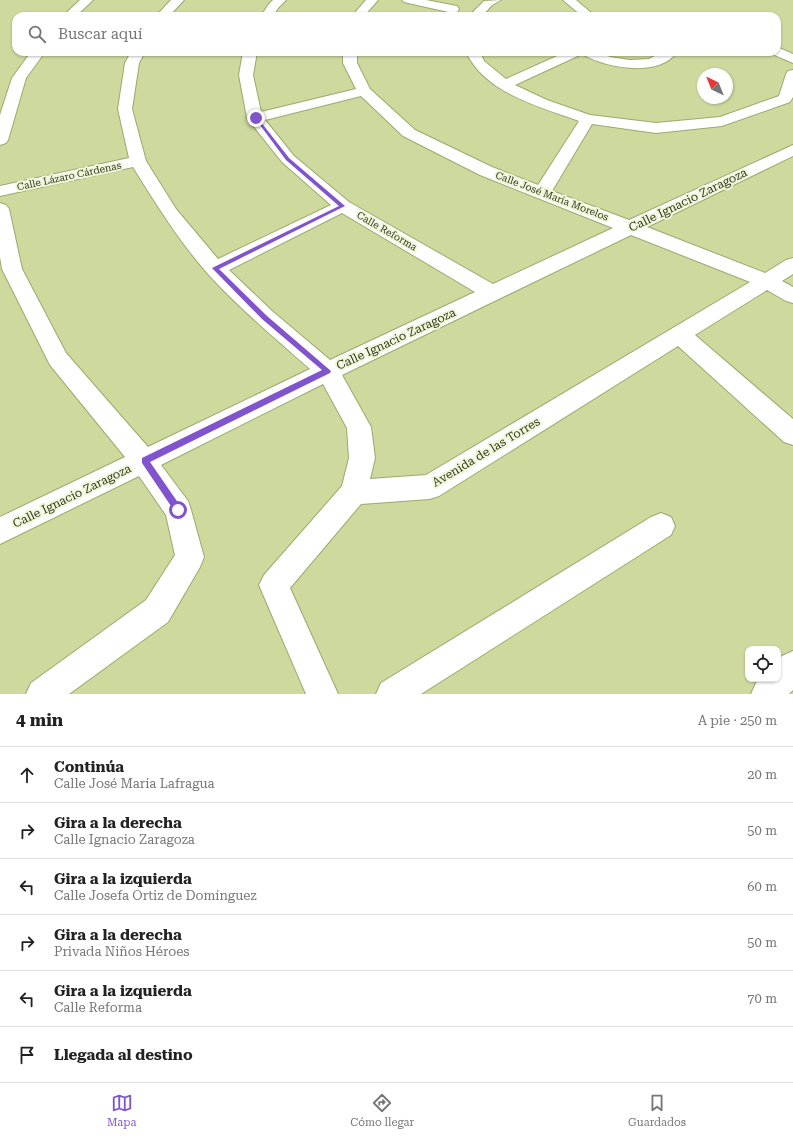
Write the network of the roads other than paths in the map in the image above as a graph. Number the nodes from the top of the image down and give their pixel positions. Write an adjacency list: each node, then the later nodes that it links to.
1 (87, 0): 9 (street)
2 (178, 0): 10 (street)
3 (280, 0): 11 (street)
4 (372, 0): 12 (street)
5 (408, 0): 8 (street)
6 (495, 0): 13 (street)
7 (569, 0): 14 (street)
8 (454, 9)
9 (74, 12)
10 (166, 12)
11 (269, 12)
12 (362, 12)
13 (479, 12)
14 (584, 12)
15 (781, 53): 24 (street)
16 (35, 56): 31 (street)
17 (136, 56): 33 (street)
18 (249, 56): 29 (street, Calle Reforma)
19 (350, 56): 27 (street, Calle José María Morelos)
20 (474, 56): 26 (street)
21 (568, 56): 26 (street)
22 (593, 56): 23 (street)
23 (667, 56)
24 (792, 58): 25 (street)
25 (793, 74): 28 (street)
26 (504, 85): 30 (street)
27 (364, 91): 29 (street); 35 (street, Calle José María Morelos)
28 (789, 98): 30 (street)
29 (256, 118): 36 (street, Calle Reforma)
30 (588, 119): 35 (street)
31 (0, 140)
32 (793, 150): 38 (street, Calle Ignacio Zaragoza)
33 (138, 161): 34 (street, Calle Lázaro Cárdenas); 40 (street)
34 (0, 191)
35 (542, 193): 38 (street, Calle José María Morelos)
36 (342, 206): 40 (street); 42 (street, Calle Reforma)
37 (0, 209): 47 (street)
38 (632, 227): 41 (street, Calle José María Morelos); 42 (street, Calle Ignacio Zaragoza)
39 (793, 264): 41 (street, Avenida de las Torres)
40 (215, 268): 45 (street)
41 (767, 281): 43 (street, Calle José María Morelos); 44 (street, Avenida de las Torres)
42 (494, 292): 45 (street, Calle Ignacio Zaragoza)
43 (793, 296)
44 (679, 334): 46 (street); 48 (street, Avenida de las Torres)
45 (328, 371): 47 (street, Calle Ignacio Zaragoza); 48 (street)
46 (793, 434)
47 (144, 461): 50 (street, Calle Ignacio Zaragoza); 52 (street)
48 (354, 492): 53 (street)
49 (661, 526): 54 (street)
50 (0, 531)
51 (793, 667): 55 (street)
52 (42, 694)
53 (322, 694)
54 (392, 694)
55 (767, 694)

